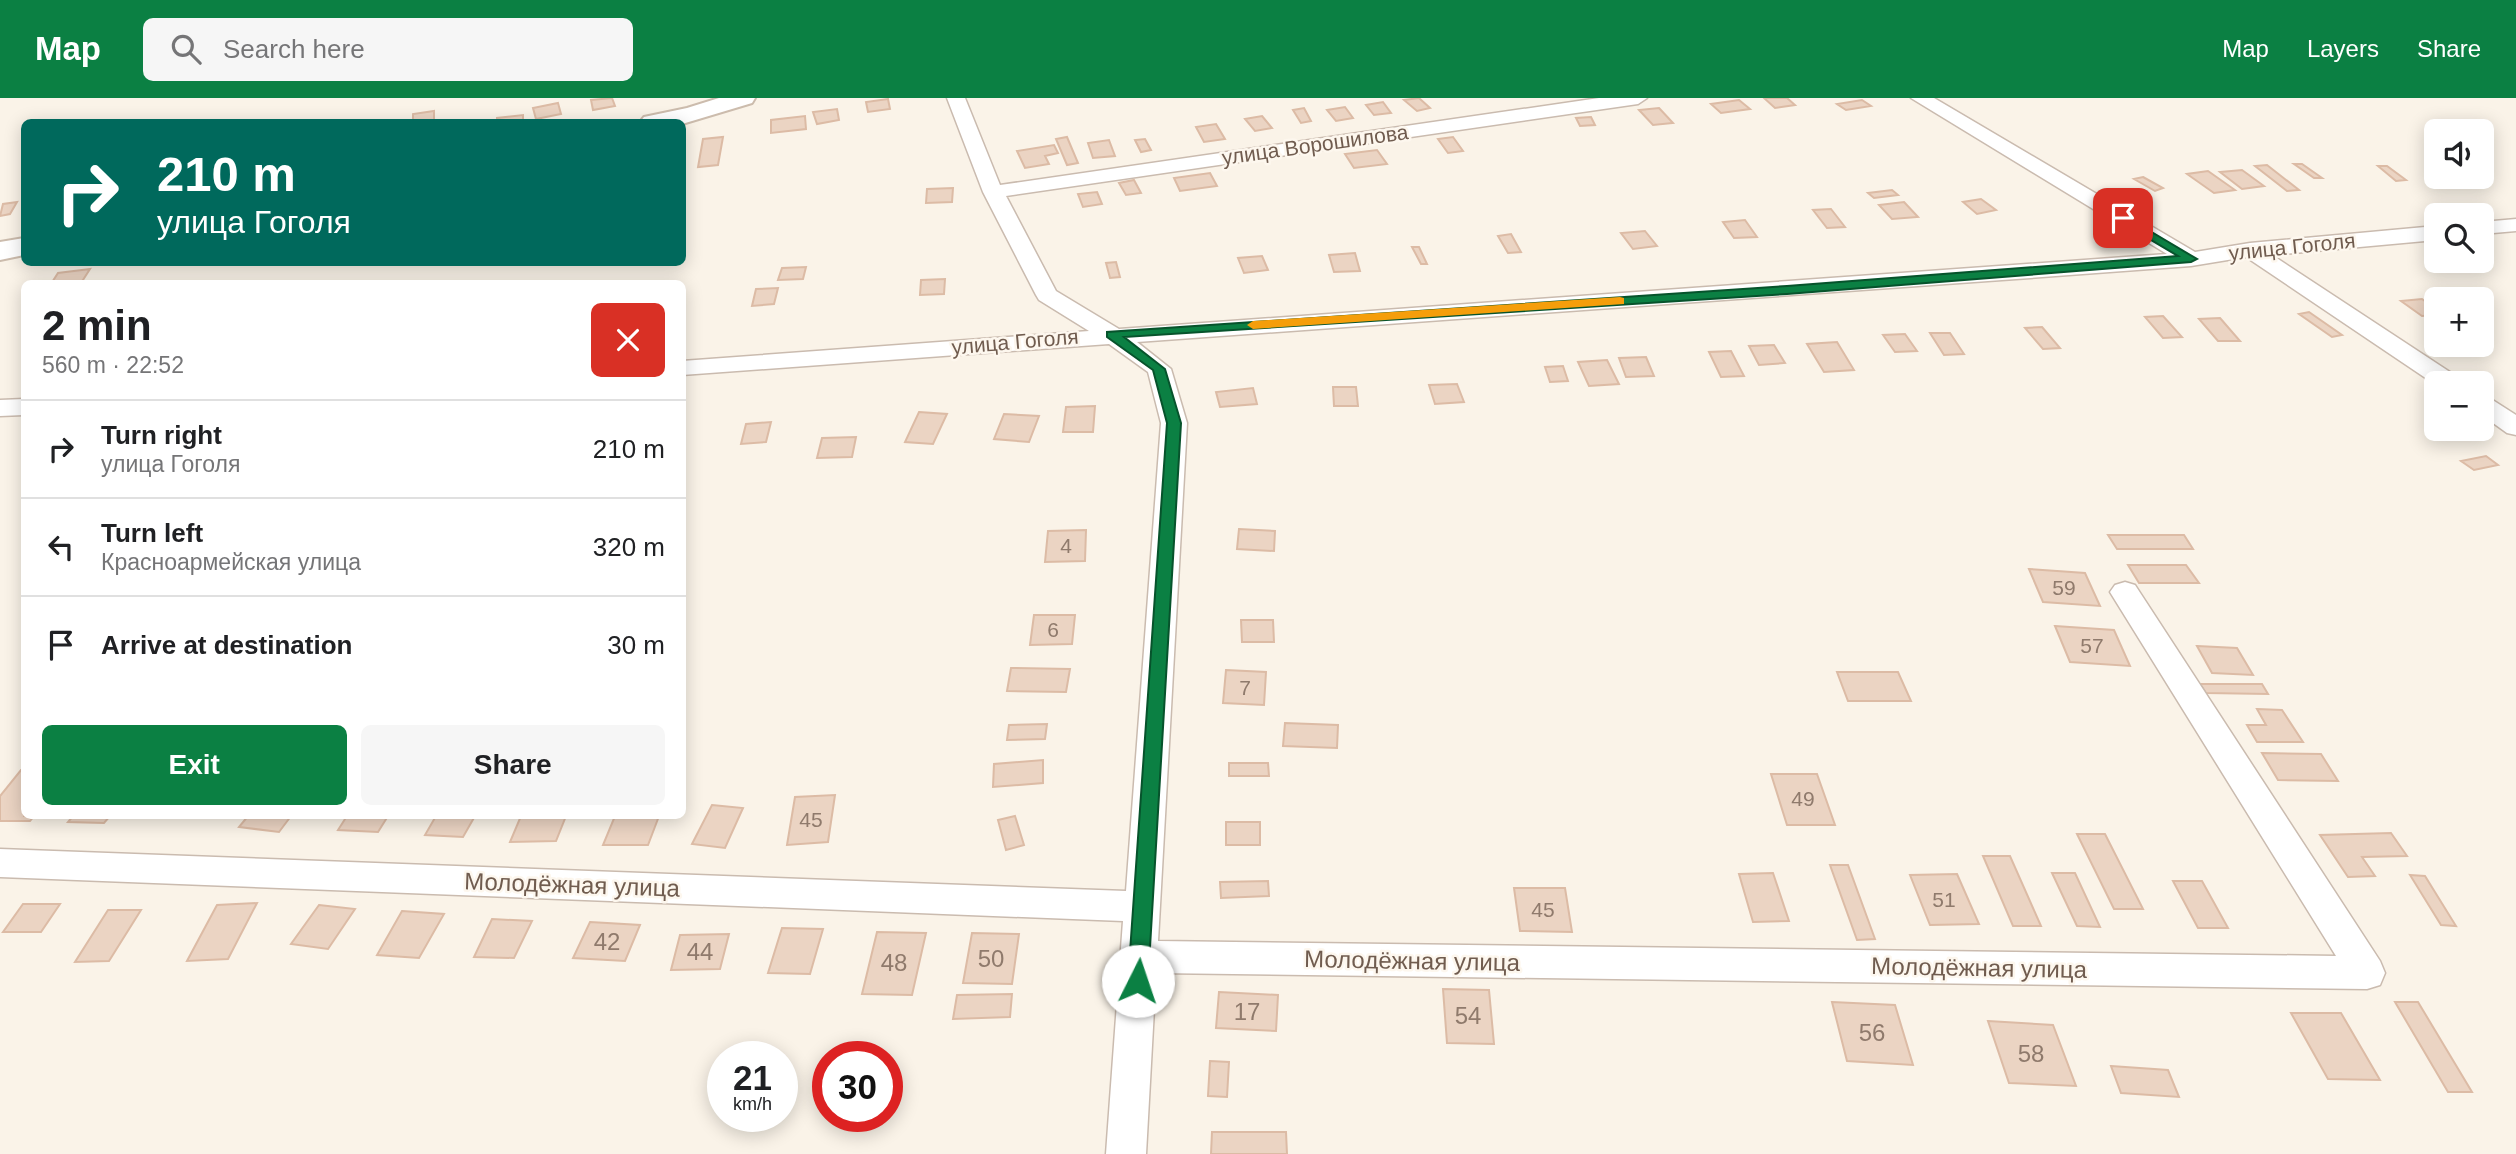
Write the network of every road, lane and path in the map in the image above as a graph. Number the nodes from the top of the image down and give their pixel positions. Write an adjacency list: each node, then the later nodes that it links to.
1 (743, 98): 5 (street)
2 (956, 98): 6 (street)
3 (1637, 98): 6 (street, улица Ворошилова)
4 (1920, 98): 13 (street)
5 (670, 119)
6 (993, 192): 14 (street)
7 (2516, 225): 8 (street)
8 (2494, 227)
9 (2424, 234): 11 (street, улица Гоголя)
10 (21, 248): 12 (street)
11 (2250, 250): 13 (street, улица Гоголя); 16 (street)
12 (0, 251)
13 (2191, 259): 14 (street, улица Гоголя)
14 (1111, 334): 15 (street, улица Гоголя); 23 (street)
15 (686, 368)
16 (2432, 371)
17 (21, 407): 18 (street)
18 (0, 408)
19 (2494, 412): 20 (street)
20 (2516, 427)
21 (2126, 592): 24 (street, Молодёжная улица)
22 (0, 863): 23 (street, Молодёжная улица)
23 (1144, 907): 24 (street)
24 (1140, 957): 25 (street)
25 (1126, 1154)

